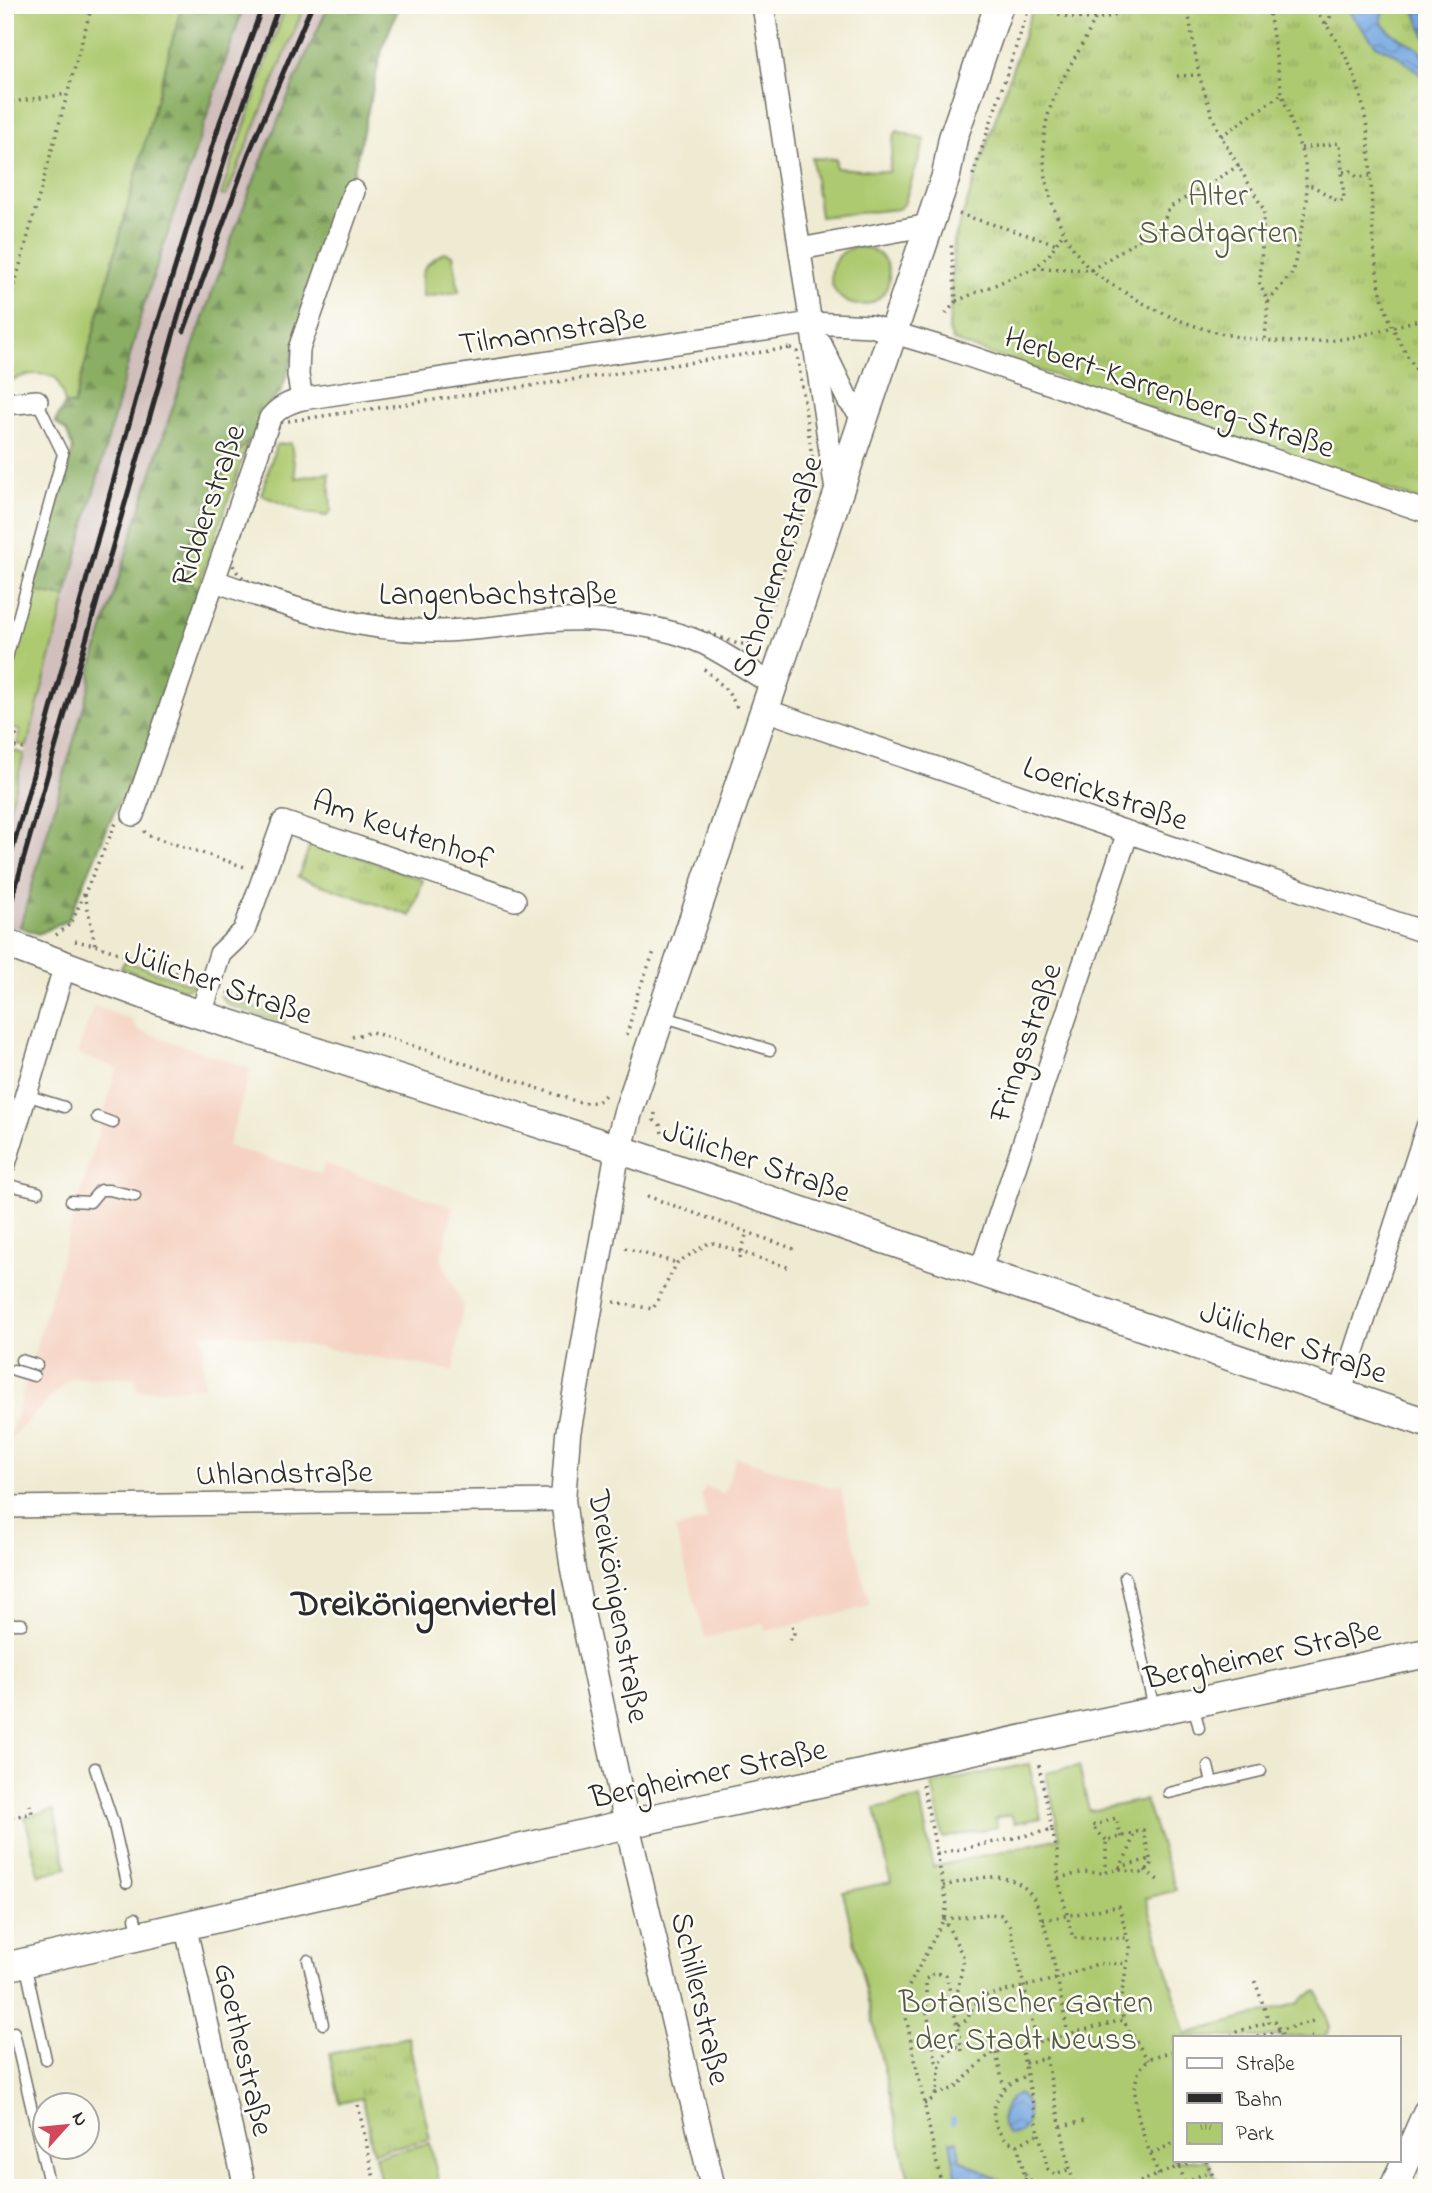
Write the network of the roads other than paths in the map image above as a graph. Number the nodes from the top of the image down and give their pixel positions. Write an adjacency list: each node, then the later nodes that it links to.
1 (763, 5): 5 (street)
2 (999, 5): 4 (main road, Schorlemerstraße)
3 (355, 191): 8 (street)
4 (946, 227): 5 (street); 7 (main road, Schorlemerstraße)
5 (800, 249): 6 (street)
6 (811, 323): 7 (street, Tilmannstraße); 8 (street, Tilmannstraße); 11 (street); 12 (street)
7 (892, 331): 11 (main road, Schorlemerstraße); 13 (street, Herbert-Karrenberg-Straße)
8 (302, 399): 14 (street, Ridderstraße)
9 (37, 401): 10 (street); 15 (lane)
10 (5, 404)
11 (863, 417): 12 (main road, Schorlemerstraße)
12 (826, 486): 16 (main road, Schorlemerstraße)
13 (1427, 512)
14 (215, 581): 16 (street, Langenbachstraße); 17 (street, Ridderstraße)
15 (5, 665)
16 (769, 697): 18 (street, Loerickstraße); 24 (main road, Schorlemerstraße)
17 (133, 815)
18 (1128, 832): 20 (street, Loerickstraße); 37 (street, Fringsstraße)
19 (515, 900): 23 (street, Am Keutenhof)
20 (1427, 933)
21 (5, 943): 22 (main road, Jülicher Straße)
22 (70, 953): 23 (main road, Jülicher Straße); 26 (street)
23 (201, 1014): 31 (main road, Jülicher Straße)
24 (662, 1016): 25 (lane); 31 (main road, Schorlemerstraße)
25 (770, 1050)
26 (26, 1095): 27 (lane); 32 (street)
27 (64, 1107)
28 (97, 1117): 29 (lane)
29 (113, 1123)
30 (1427, 1127): 40 (street)
31 (618, 1149): 37 (main road, Jülicher Straße); 42 (street, Dreikönigenstraße)
32 (5, 1164)
33 (5, 1184): 34 (lane)
34 (38, 1192)
35 (135, 1196): 36 (lane)
36 (71, 1201)
37 (980, 1272): 40 (main road, Jülicher Straße)
38 (22, 1360): 39 (lane)
39 (14, 1370)
40 (1340, 1394): 41 (main road, Jülicher Straße)
41 (1427, 1423)
42 (563, 1500): 43 (street, Uhlandstraße); 54 (street, Dreikönigenstraße)
43 (5, 1507)
44 (1125, 1577): 48 (lane)
45 (5, 1624): 46 (lane)
46 (22, 1624)
47 (1427, 1653): 48 (main road, Bergheimer Straße)
48 (1155, 1712): 54 (main road, Bergheimer Straße)
49 (1208, 1766): 52 (lane)
50 (95, 1769): 55 (lane)
51 (1261, 1771): 52 (lane)
52 (1212, 1783): 53 (lane)
53 (1169, 1793)
54 (627, 1824): 56 (main road, Bergheimer Straße); 65 (street, Schillerstraße)
55 (127, 1883)
56 (185, 1925): 58 (main road, Bergheimer Straße); 64 (street, Goethestraße)
57 (308, 1960): 59 (lane)
58 (15, 1965): 61 (lane)
59 (323, 2024)
60 (13, 2032): 63 (lane)
61 (46, 2059)
62 (1427, 2113): 66 (main road)
63 (50, 2188)
64 (244, 2188)
65 (713, 2188)
66 (1394, 2188)

